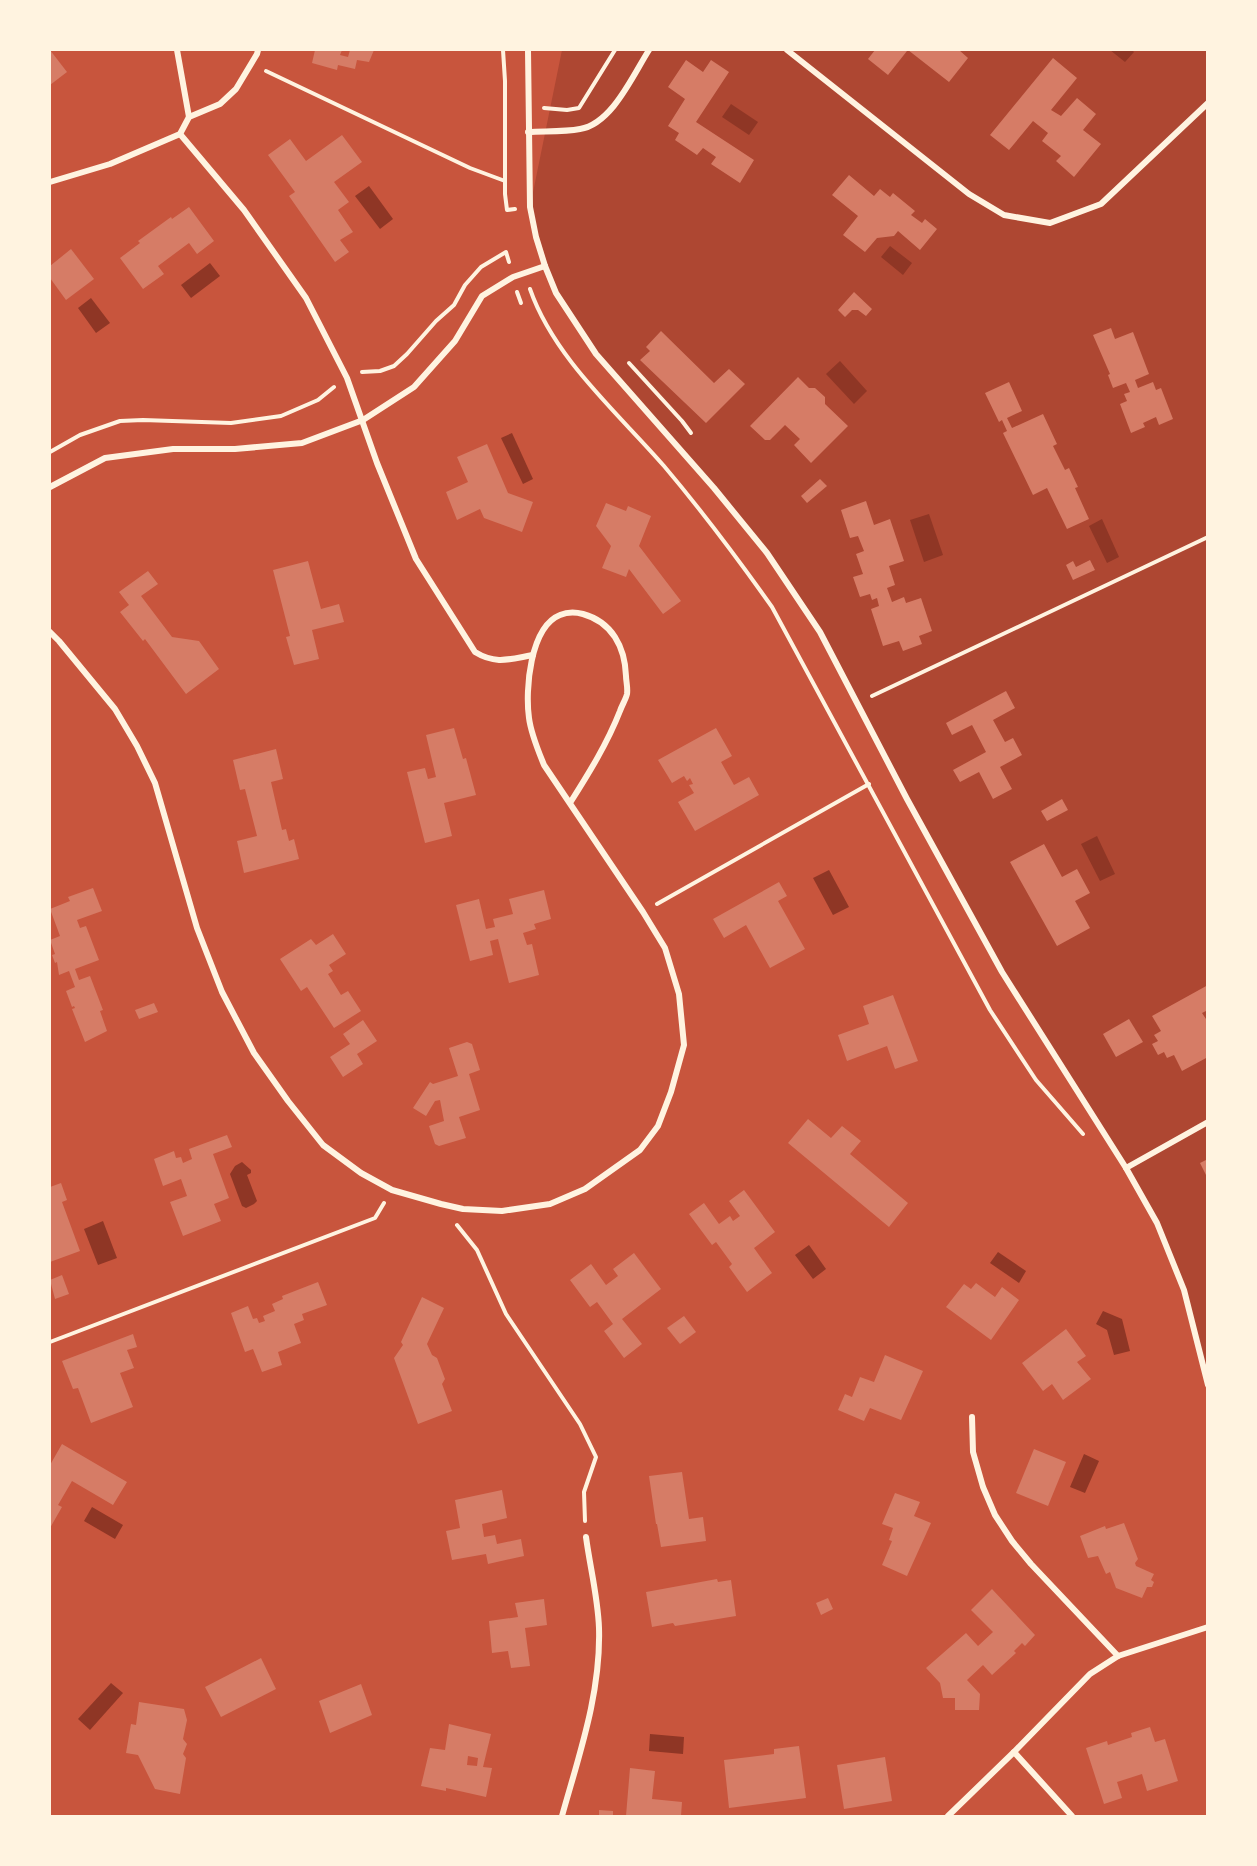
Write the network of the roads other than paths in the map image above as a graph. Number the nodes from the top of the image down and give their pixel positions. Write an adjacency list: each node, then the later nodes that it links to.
1 (177, 50): 7 (street)
2 (258, 50): 7 (street)
3 (528, 50): 8 (street)
4 (649, 50): 8 (street)
5 (787, 50): 6 (street)
6 (1208, 103)
7 (189, 117): 9 (street)
8 (528, 132): 11 (street)
9 (180, 134): 10 (street); 12 (street)
10 (50, 182)
11 (545, 266): 12 (street); 18 (street)
12 (363, 420): 13 (street); 15 (street)
13 (50, 487)
14 (50, 632): 16 (street)
15 (533, 655): 16 (street); 16 (street)
16 (570, 803)
17 (1208, 1122): 18 (street)
18 (1126, 1168): 19 (street)
19 (1208, 1385)
20 (972, 1417): 23 (street)
21 (586, 1537): 25 (street)
22 (1208, 1627): 23 (street)
23 (1118, 1656): 24 (street)
24 (1014, 1752): 26 (street); 27 (street)
25 (562, 1816)
26 (948, 1816)
27 (1072, 1816)

